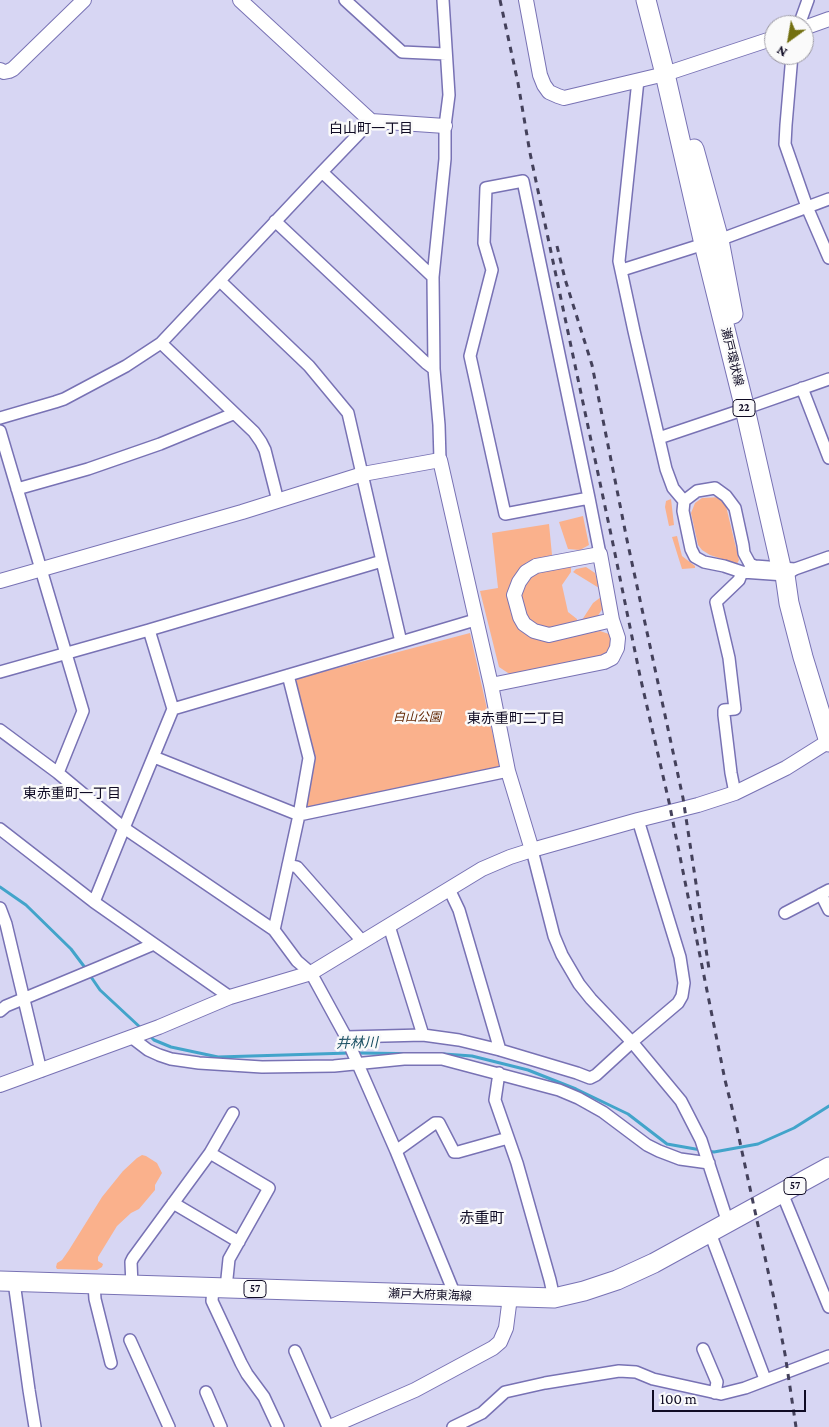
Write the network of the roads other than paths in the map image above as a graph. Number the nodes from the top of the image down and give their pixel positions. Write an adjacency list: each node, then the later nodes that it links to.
1 (84, 0): 15 (street)
2 (240, 0): 18 (street)
3 (346, 0): 13 (street)
4 (443, 0): 13 (street)
5 (526, 0): 17 (street)
6 (646, 0): 16 (main road, 瀬戸環状線 / 22)
7 (658, 0): 16 (main road, 瀬戸環状線 / 22)
8 (808, 0): 9 (street)
9 (803, 15)
10 (829, 19): 11 (street)
11 (814, 24)
12 (764, 41): 16 (street)
13 (446, 54): 19 (street)
14 (791, 65): 22 (street)
15 (0, 70)
16 (669, 72): 17 (street); 24 (main road, 瀬戸環状線 / 22)
17 (638, 80): 26 (street)
18 (371, 121): 19 (street); 20 (street)
19 (445, 126): 27 (street)
20 (322, 172): 23 (street); 27 (street)
21 (829, 199): 22 (street)
22 (807, 207): 24 (street); 25 (street)
23 (275, 221): 28 (street); 30 (street)
24 (711, 242): 26 (street); 33 (main road, 瀬戸環状線 / 22)
25 (829, 258)
26 (622, 270): 37 (street)
27 (433, 277): 30 (street)
28 (220, 281): 29 (street); 40 (street)
29 (161, 343): 34 (street); 35 (street)
30 (434, 368): 39 (street)
31 (829, 379): 32 (street)
32 (802, 388): 33 (street); 38 (street)
33 (750, 407): 37 (street); 49 (main road, 瀬戸環状線 / 22)
34 (234, 414): 41 (street); 43 (street)
35 (0, 418)
36 (0, 431): 41 (street)
37 (659, 438): 44 (street)
38 (829, 458)
39 (440, 460): 40 (street); 52 (street)
40 (363, 474): 43 (street); 47 (street)
41 (18, 489): 48 (street)
42 (589, 498): 42 (street); 45 (street)
43 (278, 501): 48 (street)
44 (684, 501): 49 (street); 50 (street)
45 (600, 554): 53 (street); 53 (street)
46 (829, 557): 49 (street)
47 (382, 561): 54 (street); 55 (street)
48 (41, 569): 51 (street); 56 (street)
49 (787, 571): 50 (street); 60 (main road, 瀬戸環状線 / 22); 63 (main road, 瀬戸環状線 / 22)
50 (742, 572): 67 (street)
51 (0, 581)
52 (475, 620): 55 (street); 59 (street)
53 (612, 620): 59 (street)
54 (149, 630): 56 (street); 61 (street)
55 (401, 642): 58 (street)
56 (65, 655): 57 (street); 66 (street)
57 (0, 672)
58 (288, 675): 61 (street); 68 (street)
59 (491, 685): 65 (street)
60 (829, 698)
61 (173, 709): 64 (street)
62 (0, 730): 66 (street)
63 (829, 741): 67 (street)
64 (154, 757): 68 (street); 70 (street)
65 (508, 771): 68 (street); 72 (street)
66 (58, 773): 70 (street)
67 (735, 793): 69 (street)
68 (299, 815): 73 (street)
69 (638, 820): 72 (street); 91 (street)
70 (124, 828): 76 (street); 81 (street)
71 (0, 829): 76 (street)
72 (532, 850): 74 (street); 91 (street)
73 (288, 865): 81 (street); 82 (street)
74 (449, 889): 80 (street); 92 (street)
75 (825, 892): 78 (street); 79 (street)
76 (94, 902): 83 (street)
77 (0, 908): 85 (street)
78 (829, 910)
79 (785, 913)
80 (389, 926): 82 (street); 88 (street)
81 (274, 930): 84 (street)
82 (363, 942): 84 (street)
83 (154, 944): 85 (street); 86 (street)
84 (311, 974): 86 (street); 90 (street)
85 (24, 998): 87 (street); 94 (street)
86 (230, 998): 89 (street)
87 (0, 1011)
88 (423, 1035): 90 (street); 92 (street)
89 (134, 1036): 93 (street); 94 (street)
90 (346, 1037): 93 (street)
91 (632, 1042): 92 (street); 101 (street)
92 (500, 1050)
93 (357, 1062): 95 (street); 99 (street)
94 (41, 1071): 96 (street)
95 (499, 1073): 98 (street); 101 (street)
96 (0, 1085)
97 (233, 1113): 100 (street)
98 (508, 1138): 99 (street); 114 (street)
99 (396, 1150): 112 (street)
100 (210, 1153): 104 (street); 107 (street)
101 (709, 1164): 105 (street)
102 (829, 1167): 103 (main road, 瀬戸大府東海線 / 57)
103 (782, 1193): 105 (main road, 瀬戸大府東海線 / 57); 115 (street)
104 (173, 1203): 107 (street); 110 (street)
105 (728, 1223): 106 (main road, 瀬戸大府東海線 / 57)
106 (710, 1233): 114 (main road, 瀬戸大府東海線 / 57); 121 (street)
107 (239, 1242): 111 (street)
108 (7, 1282): 109 (main road, 瀬戸大府東海線 / 57); 124 (street)
109 (94, 1284): 110 (main road, 瀬戸大府東海線 / 57); 120 (street)
110 (132, 1286): 111 (main road, 瀬戸大府東海線 / 57)
111 (220, 1288): 112 (main road, 瀬戸大府東海線 / 57); 127 (street)
112 (455, 1295): 113 (main road, 瀬戸大府東海線 / 57)
113 (510, 1297): 114 (main road, 瀬戸大府東海線 / 57); 128 (street)
114 (554, 1298)
115 (829, 1307)
116 (130, 1340): 125 (street)
117 (703, 1349): 123 (street)
118 (295, 1351): 128 (street)
119 (829, 1356): 121 (street)
120 (111, 1363)
121 (765, 1379): 123 (street)
122 (206, 1392): 126 (street)
123 (715, 1393): 129 (street)
124 (35, 1427)
125 (169, 1427)
126 (221, 1427)
127 (278, 1427)
128 (329, 1427)
129 (453, 1427)

